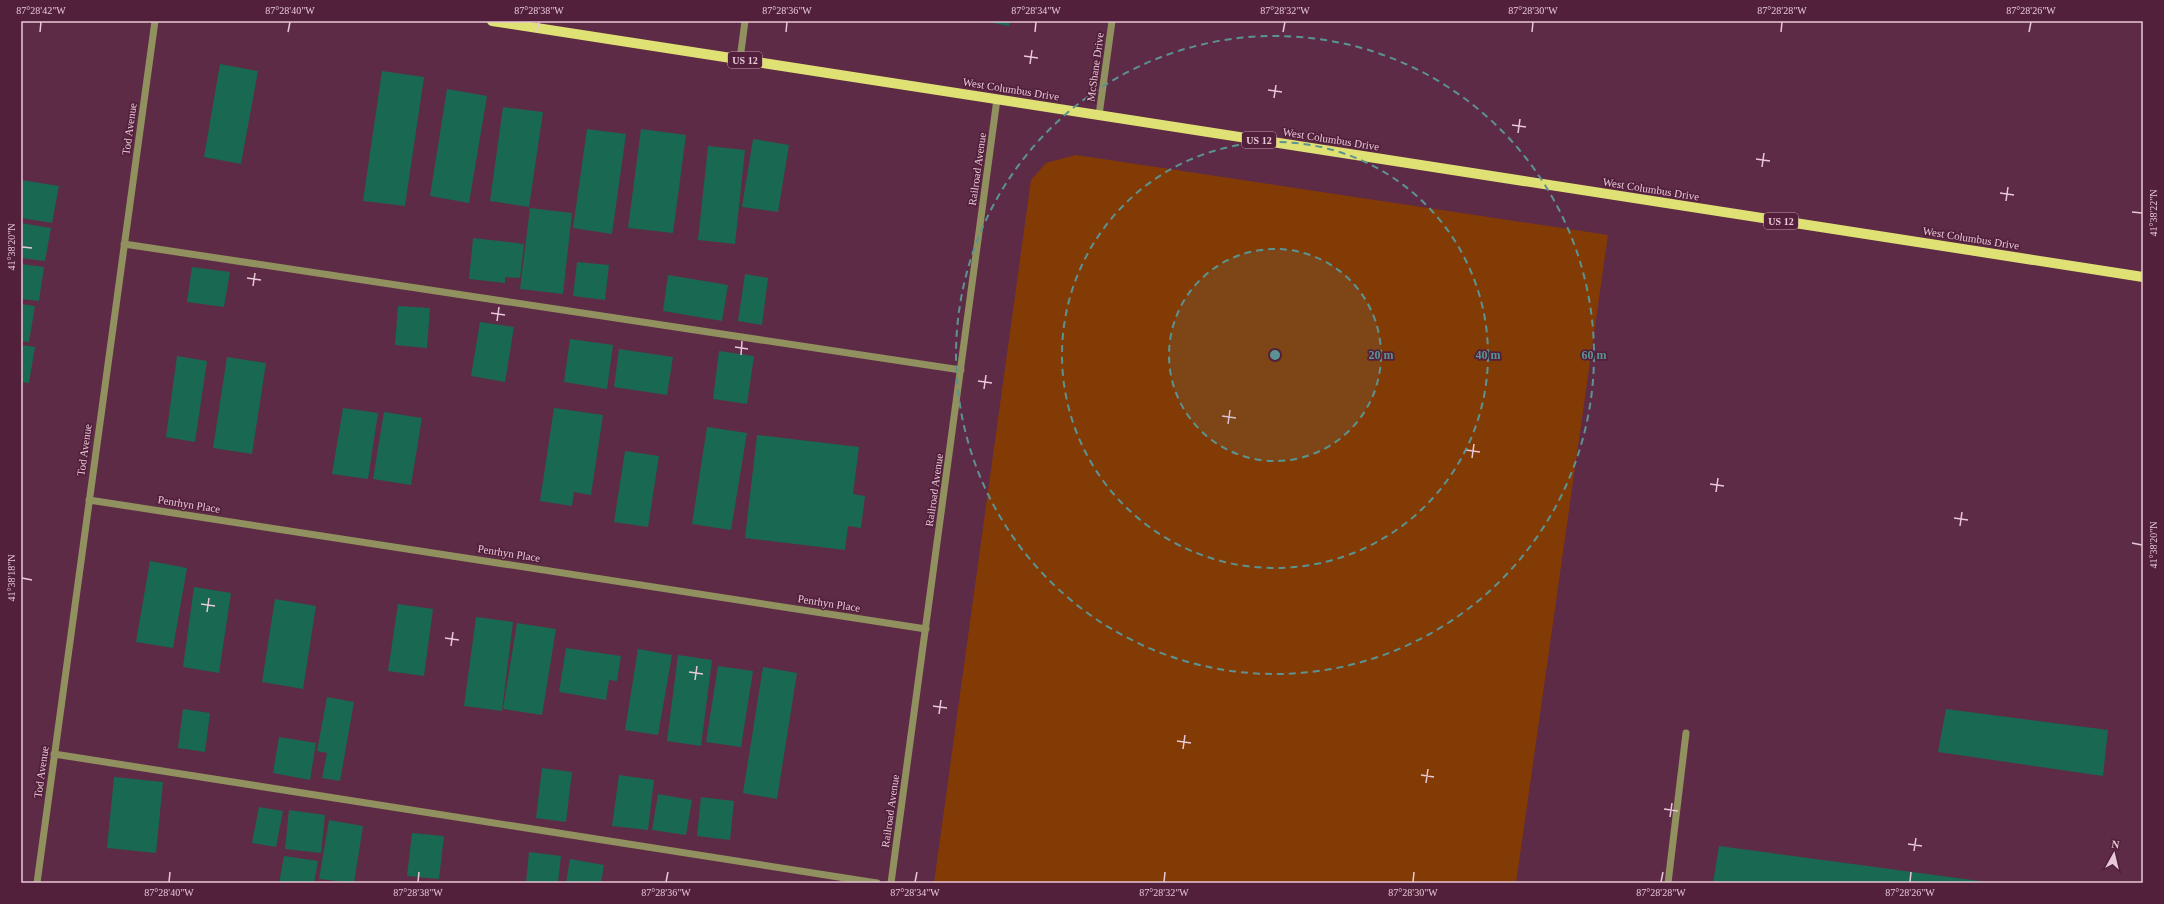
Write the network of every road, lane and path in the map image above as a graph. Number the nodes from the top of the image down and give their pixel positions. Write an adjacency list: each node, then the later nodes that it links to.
1 (155, 21): 8 (street, Tod Avenue)
2 (492, 21): 5 (main road, West Columbus Drive / US 12)
3 (745, 21): 5 (street)
4 (1112, 21): 7 (street, McShane Drive)
5 (740, 60): 6 (main road, West Columbus Drive / US 12)
6 (997, 99): 7 (main road, West Columbus Drive / US 12); 10 (street, Railroad Avenue)
7 (1099, 115): 9 (main road, West Columbus Drive / US 12)
8 (124, 244): 10 (street); 11 (street, Tod Avenue)
9 (2143, 277)
10 (961, 370): 12 (street, Railroad Avenue)
11 (89, 500): 12 (street, Penrhyn Place); 14 (street, Tod Avenue)
12 (926, 629): 17 (street, Railroad Avenue)
13 (1686, 733): 18 (street)
14 (54, 754): 15 (street, Tod Avenue); 16 (street)
15 (37, 883)
16 (877, 883)
17 (891, 883)
18 (1668, 883)

